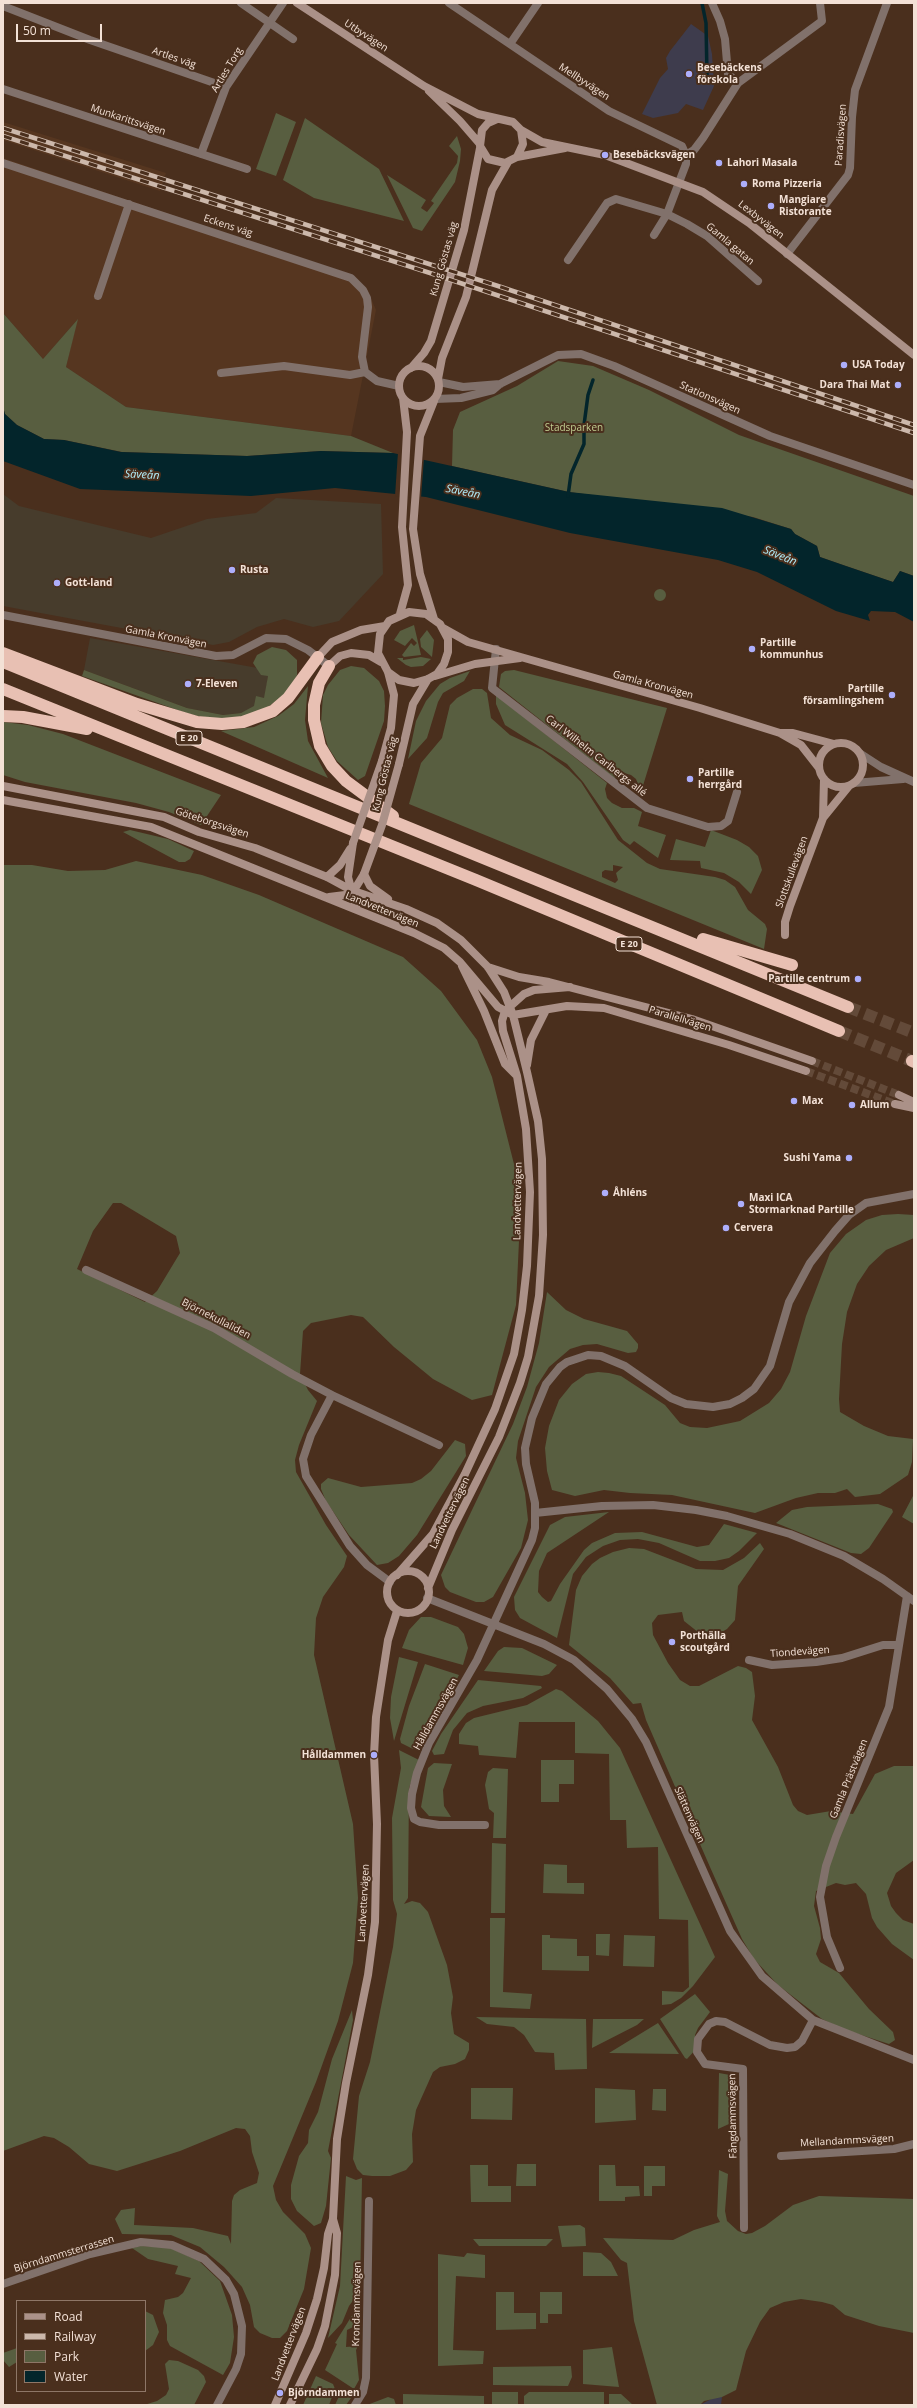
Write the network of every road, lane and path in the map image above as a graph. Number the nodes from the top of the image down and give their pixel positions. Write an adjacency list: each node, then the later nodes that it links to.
1 (241, 3): 10 (street)
2 (283, 3): 10 (street, Artles Torg)
3 (297, 3): 14 (street, Utbyvägen)
4 (449, 3): 12 (street, Mellbyvägen)
5 (538, 3): 12 (street)
6 (712, 3): 13 (street)
7 (820, 3): 13 (street)
8 (887, 3): 31 (street, Paradisvägen)
9 (3, 6): 15 (street, Artles väg)
10 (270, 22): 11 (street); 15 (street, Artles Torg)
11 (293, 39)
12 (510, 44): 22 (street, Mellbyvägen)
13 (738, 82): 22 (street)
14 (424, 86): 17 (street, Utbyvägen); 19 (street, Utbyvägen)
15 (226, 87): 21 (street, Artles Torg)
16 (3, 89): 21 (street, Munkarittsvägen)
17 (497, 119): 18 (street); 19 (street, Kung Göstas väg)
18 (521, 130): 20 (street, Lexbyvägen); 23 (street)
19 (480, 145): 24 (street); 36 (street, Kung Göstas väg)
20 (570, 148): 23 (street, Lexbyvägen); 27 (street, Lexbyvägen)
21 (201, 154): 26 (street, Munkarittsvägen)
22 (686, 155): 27 (street)
23 (517, 157): 24 (street)
24 (508, 162): 39 (street)
25 (3, 164): 28 (street, Eckens väg)
26 (248, 169)
27 (679, 182): 29 (street); 31 (street, Lexbyvägen)
28 (129, 204): 34 (street); 37 (street, Eckens väg)
29 (667, 214): 30 (street); 32 (street, Gamla gatan); 33 (street, Gamla gatan)
30 (654, 235)
31 (787, 254): 35 (street, Lexbyvägen)
32 (568, 260)
33 (758, 281)
34 (98, 296)
35 (914, 355)
36 (411, 368): 39 (street); 41 (street, Kung Göstas väg)
37 (365, 372): 38 (street); 41 (street)
38 (221, 373)
39 (438, 380): 40 (street, Stationsvägen); 43 (street)
40 (500, 384): 43 (street, Stationsvägen); 44 (street, Stationsvägen)
41 (399, 386): 42 (street)
42 (403, 398): 43 (street); 46 (street)
43 (434, 400): 47 (street)
44 (914, 485)
45 (3, 614): 52 (street, Gamla Kronvägen)
46 (400, 614): 47 (street); 48 (street)
47 (434, 619): 49 (street)
48 (385, 626): 52 (street); 55 (street)
49 (443, 628): 50 (street, Gamla Kronvägen); 59 (street)
50 (496, 649): 53 (street, Gamla Kronvägen); 56 (street, Carl Wilhelm Carlbergs allé)
51 (3, 653): 52 (highway)
52 (318, 657): 57 (street, Gamla Kronvägen)
53 (520, 658): 56 (street, Gamla Kronvägen); 62 (street, Gamla Kronvägen)
54 (3, 662): 75 (highway, E 20)
55 (381, 662): 57 (street); 58 (street)
56 (494, 662): 59 (street, Gamla Kronvägen); 72 (street, Carl Wilhelm Carlbergs allé)
57 (329, 666): 75 (highway)
58 (388, 672): 59 (street); 76 (street, Kung Göstas väg, bridge)
59 (431, 678): 77 (street, Kung Göstas väg, bridge)
60 (3, 689): 63 (highway, E 20)
61 (3, 716): 63 (highway)
62 (780, 733): 64 (street, Gamla Kronvägen); 66 (street, Gamla Kronvägen)
63 (120, 736): 93 (highway, E 20)
64 (834, 744): 65 (street); 66 (street)
65 (861, 754): 67 (street); 70 (street)
66 (820, 768): 68 (street)
67 (904, 778): 69 (street); 70 (street)
68 (824, 779): 70 (street); 74 (street, Slottskullevägen)
69 (914, 782)
70 (852, 784): 74 (street, Slottskullevägen)
71 (3, 786): 78 (street, Göteborgsvägen)
72 (738, 792)
73 (3, 800): 80 (street)
74 (823, 818): 84 (street, Slottskullevägen)
75 (429, 836): 83 (highway, E 20)
76 (353, 843): 78 (street, Kung Göstas väg); 79 (street, Kung Göstas väg)
77 (364, 874): 79 (street, Kung Göstas väg); 81 (street)
78 (327, 877): 79 (street, Göteborgsvägen)
79 (351, 890): 80 (street, Kung Göstas väg); 81 (street, Göteborgsvägen); 82 (street, Kung Göstas väg)
80 (324, 897): 82 (street, Landvettervägen)
81 (406, 909): 87 (street, Landvettervägen)
82 (357, 910): 85 (street, Landvettervägen)
83 (668, 933): 86 (highway); 89 (highway, E 20)
84 (785, 935)
85 (460, 962): 90 (street); 97 (street, Landvettervägen)
86 (792, 964)
87 (488, 967): 88 (street, Parallellvägen); 90 (street, Landvettervägen)
88 (570, 987): 90 (street, Parallellvägen); 94 (street, Parallellvägen)
89 (848, 1007)
90 (507, 1009): 92 (street); 97 (street)
91 (546, 1010): 92 (street, Parallellvägen); 95 (street, Parallellvägen); 96 (street)
92 (513, 1015): 96 (street, Landvettervägen)
93 (839, 1031)
94 (812, 1061)
95 (806, 1071)
96 (527, 1072): 109 (street, Landvettervägen)
97 (517, 1076): 107 (street, Landvettervägen)
98 (899, 1095): 99 (street)
99 (914, 1102)
100 (895, 1104): 101 (street)
101 (914, 1108)
102 (914, 1194): 106 (street)
103 (86, 1270): 104 (street, Björnekullaliden)
104 (332, 1395): 105 (street, Björnekullaliden); 108 (street)
105 (439, 1445)
106 (536, 1513): 110 (street); 114 (street)
107 (397, 1575): 108 (street); 109 (street)
108 (390, 1582): 113 (street)
109 (428, 1588): 111 (street)
110 (907, 1596): 112 (street); 115 (street, Gamla Prästvägen)
111 (428, 1598): 113 (street); 114 (street, Slättenvägen)
112 (914, 1601)
113 (397, 1611): 124 (street, Landvettervägen)
114 (494, 1623): 117 (street, Hålldammsvägen); 119 (street, Slättenvägen)
115 (898, 1646): 116 (street, Tiondevägen); 118 (street, Gamla Prästvägen)
116 (749, 1660)
117 (485, 1825)
118 (840, 1968)
119 (813, 2020): 120 (street, Slättenvägen); 125 (street, Fångdammsvägen)
120 (914, 2060)
121 (914, 2144): 122 (street, Mellandammsvägen)
122 (781, 2156)
123 (370, 2200): 130 (street, Krondammsvägen)
124 (333, 2220): 128 (street, Landvettervägen); 129 (street, Landvettervägen)
125 (744, 2228)
126 (3, 2284): 127 (street, Björndammsterrassen)
127 (217, 2405)
128 (275, 2405)
129 (290, 2405)
130 (355, 2405)

